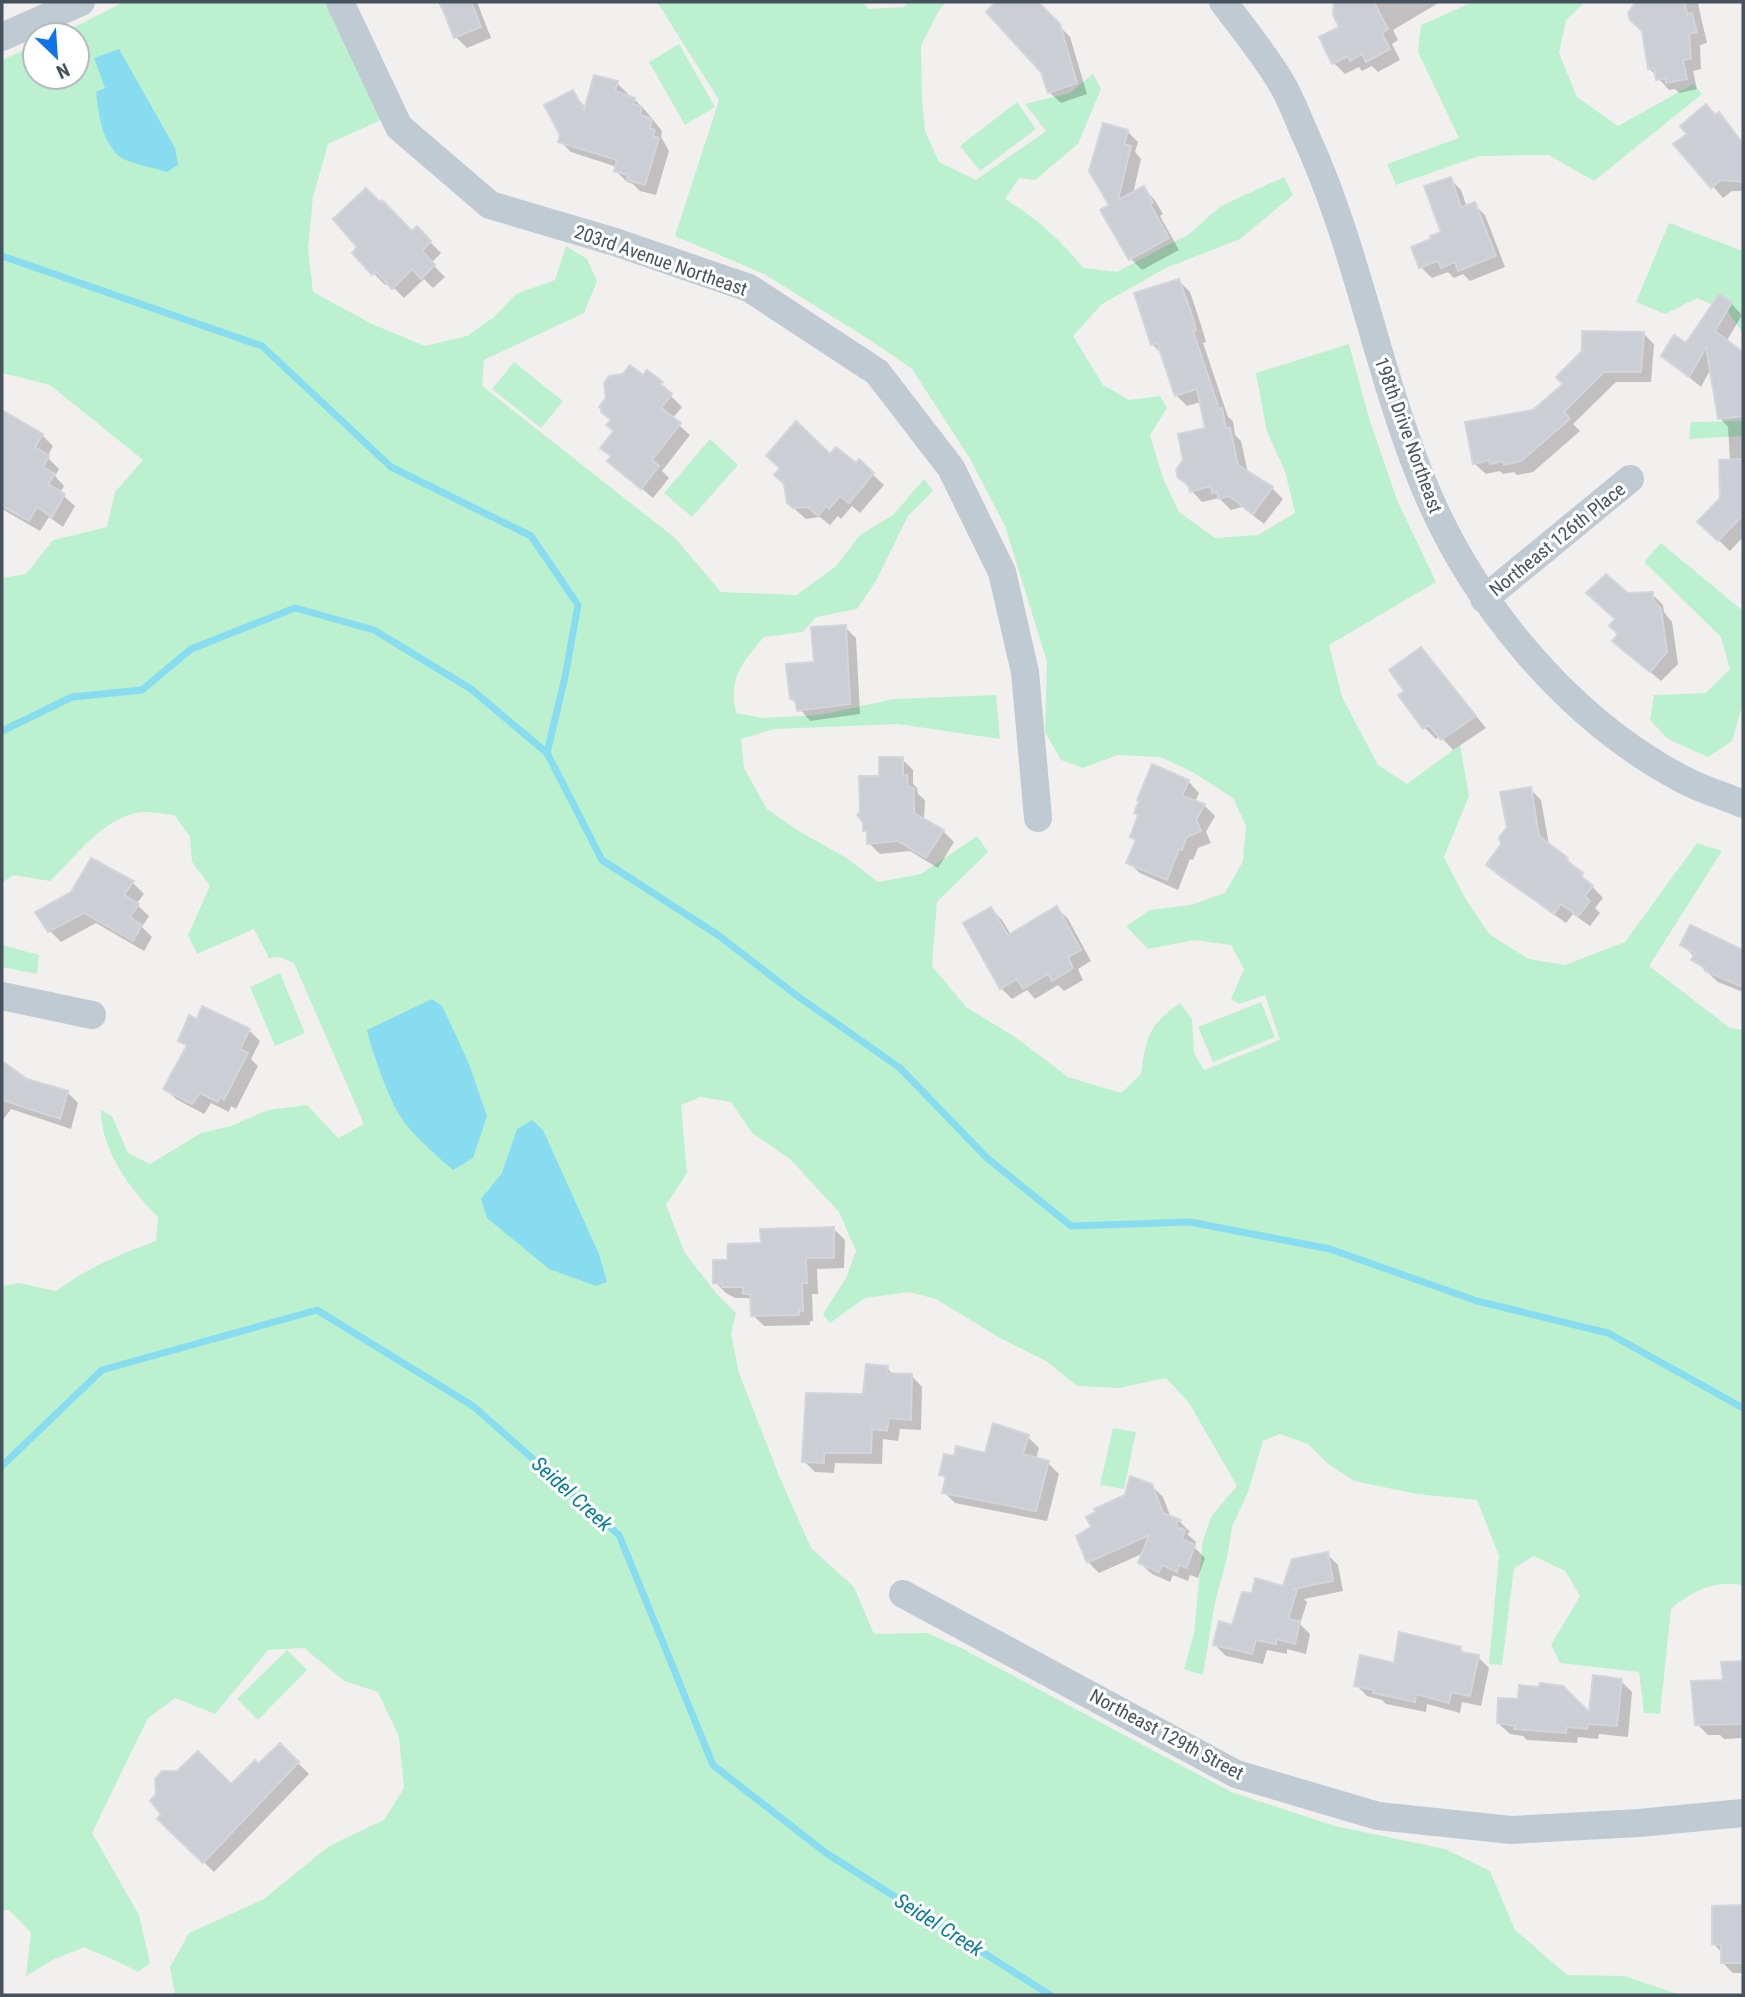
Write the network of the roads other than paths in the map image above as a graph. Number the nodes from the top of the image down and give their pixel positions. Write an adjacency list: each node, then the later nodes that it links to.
1 (82, 2): 4 (street)
2 (340, 2): 8 (street, 203rd Avenue Northeast)
3 (1223, 2): 6 (street, 198th Drive Northeast)
4 (2, 37)
5 (1630, 479): 6 (street, Northeast 126th Place)
6 (1484, 599): 7 (street, 198th Drive Northeast)
7 (1743, 804)
8 (1038, 818)
9 (2, 996): 10 (street)
10 (92, 1015)
11 (902, 1594): 12 (street, Northeast 129th Street)
12 (1743, 1813)

